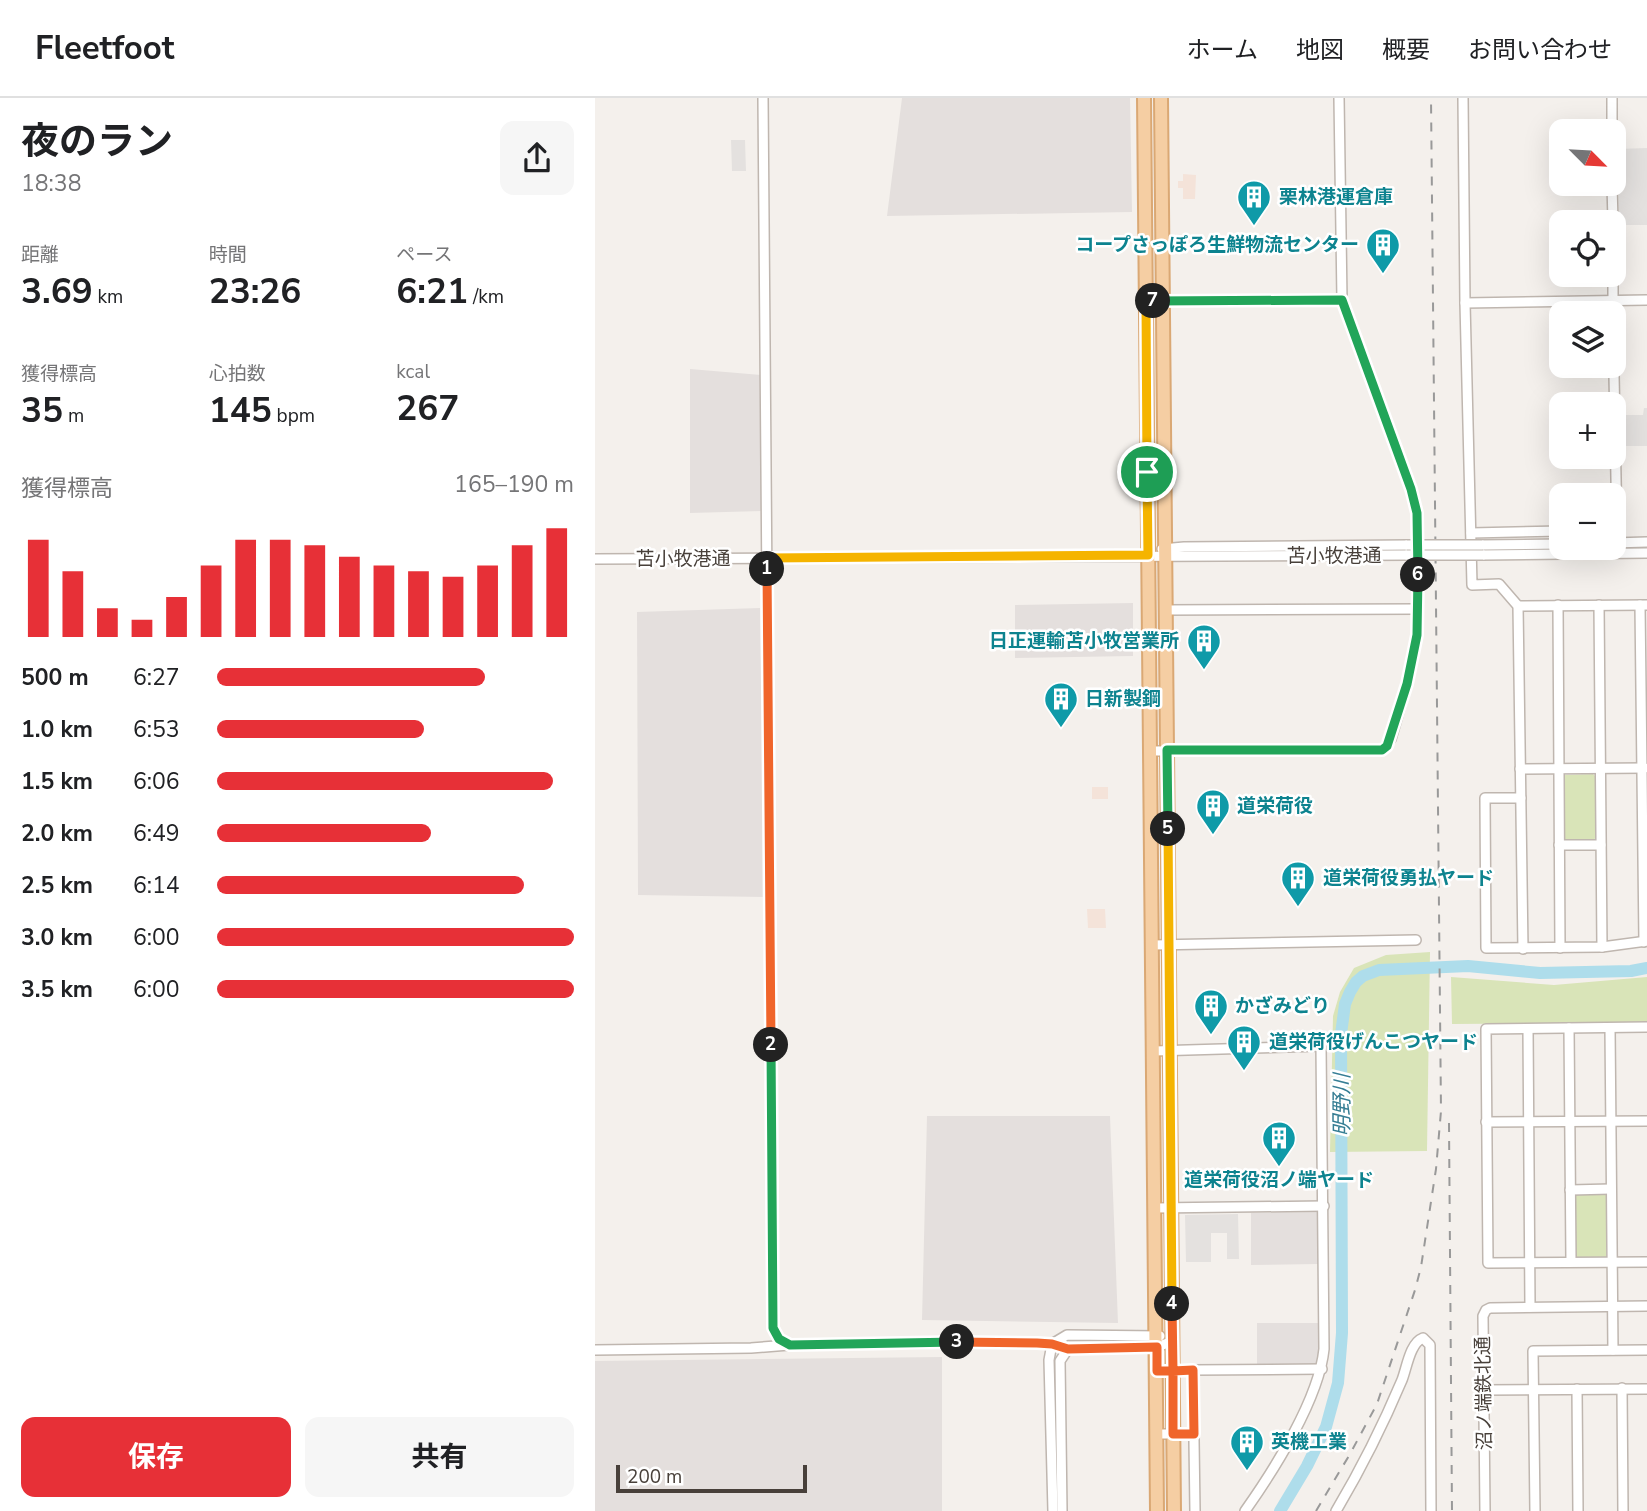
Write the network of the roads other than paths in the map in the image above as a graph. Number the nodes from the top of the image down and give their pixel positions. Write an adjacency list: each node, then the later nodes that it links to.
1 (763, 98): 26 (street)
2 (1144, 98): 12 (main road)
3 (1161, 98): 13 (main road)
4 (1339, 98): 9 (street)
5 (1463, 98): 14 (street)
6 (1612, 98): 7 (street)
7 (1612, 119)
8 (1613, 287): 10 (street)
9 (1342, 300): 13 (street); 32 (street)
10 (1613, 300): 11 (street); 14 (street)
11 (1647, 300)
12 (1146, 301): 13 (street); 25 (main road)
13 (1163, 301): 23 (main road)
14 (1465, 303): 18 (street)
15 (1614, 378): 16 (street)
16 (1615, 483)
17 (1549, 531): 18 (street)
18 (1471, 533): 31 (street)
19 (1647, 542): 20 (street)
20 (1626, 543)
21 (1549, 545): 22 (street, 苫小牧港通)
22 (1483, 550): 23 (street, 苫小牧港通, bridge); 24 (street, 苫小牧港通)
23 (1165, 553): 25 (street, 苫小牧港通); 33 (main road)
24 (1647, 553)
25 (1148, 555): 26 (street, 苫小牧港通); 35 (main road)
26 (767, 558): 27 (street, 苫小牧港通); 76 (street)
27 (595, 559)
28 (1558, 605): 29 (street); 31 (street); 36 (street)
29 (1599, 605): 30 (street); 37 (street)
30 (1644, 605): 38 (street)
31 (1518, 606): 39 (street)
32 (1419, 609): 33 (street); 34 (street)
33 (1166, 610): 34 (main road)
34 (1167, 750): 35 (street); 46 (main road)
35 (1151, 751): 45 (main road)
36 (1558, 768): 37 (street); 39 (street); 41 (street)
37 (1601, 768): 38 (street); 42 (street)
38 (1645, 768): 44 (street)
39 (1520, 769): 40 (street)
40 (1521, 798): 49 (street); 49 (street)
41 (1559, 845): 42 (street); 48 (street)
42 (1601, 845): 47 (street)
43 (1416, 940): 46 (street)
44 (1645, 941): 47 (street)
45 (1153, 945): 46 (street); 54 (main road)
46 (1169, 945): 55 (main road)
47 (1602, 947): 48 (street)
48 (1560, 948): 49 (street)
49 (1523, 949)
50 (1647, 1027): 52 (street)
51 (1569, 1028): 52 (street); 53 (street); 60 (street)
52 (1610, 1028): 56 (street)
53 (1528, 1029): 58 (street); 59 (street)
54 (1154, 1051): 55 (street); 64 (main road)
55 (1170, 1051): 63 (street); 65 (main road)
56 (1610, 1121): 57 (street); 60 (street); 61 (street)
57 (1647, 1121)
58 (1486, 1122): 59 (street); 66 (street)
59 (1528, 1122): 60 (street); 66 (street)
60 (1570, 1122): 62 (street)
61 (1611, 1189): 62 (street); 68 (street)
62 (1570, 1190): 67 (street)
63 (1324, 1206): 65 (street); 81 (street)
64 (1156, 1208): 65 (street); 73 (main road)
65 (1172, 1208): 74 (main road)
66 (1529, 1262): 67 (street); 71 (street)
67 (1571, 1262): 68 (street)
68 (1612, 1262): 69 (street); 72 (street)
69 (1647, 1262)
70 (1647, 1306): 72 (street, 沼ノ端鉄北通)
71 (1530, 1307): 72 (street, 沼ノ端鉄北通); 89 (street, 沼ノ端鉄北通)
72 (1612, 1307): 79 (street)
73 (1157, 1341): 74 (street); 75 (street); 77 (street); 83 (main road)
74 (1173, 1341): 84 (main road)
75 (1052, 1344): 76 (street); 77 (street); 93 (street)
76 (790, 1345): 78 (street)
77 (1068, 1349): 94 (street)
78 (595, 1350)
79 (1613, 1350): 80 (street); 87 (street)
80 (1647, 1350)
81 (1322, 1369): 82 (street); 98 (street)
82 (1193, 1370): 84 (street); 92 (street)
83 (1157, 1371): 84 (street); 90 (main road)
84 (1173, 1371): 91 (main road)
85 (1622, 1388): 86 (street); 88 (street); 104 (street)
86 (1647, 1388)
87 (1534, 1389): 88 (street); 89 (street); 102 (street)
88 (1577, 1389): 103 (street)
89 (1485, 1390): 101 (street, 沼ノ端鉄北通)
90 (1157, 1434): 91 (street); 95 (main road)
91 (1173, 1434): 92 (street); 96 (main road)
92 (1194, 1434): 97 (street)
93 (1053, 1511)
94 (1062, 1511)
95 (1157, 1511)
96 (1174, 1511)
97 (1195, 1511)
98 (1245, 1511)
99 (1336, 1511): 100 (street)
100 (1431, 1511)
101 (1485, 1511)
102 (1535, 1511)
103 (1579, 1511)
104 (1623, 1511)

